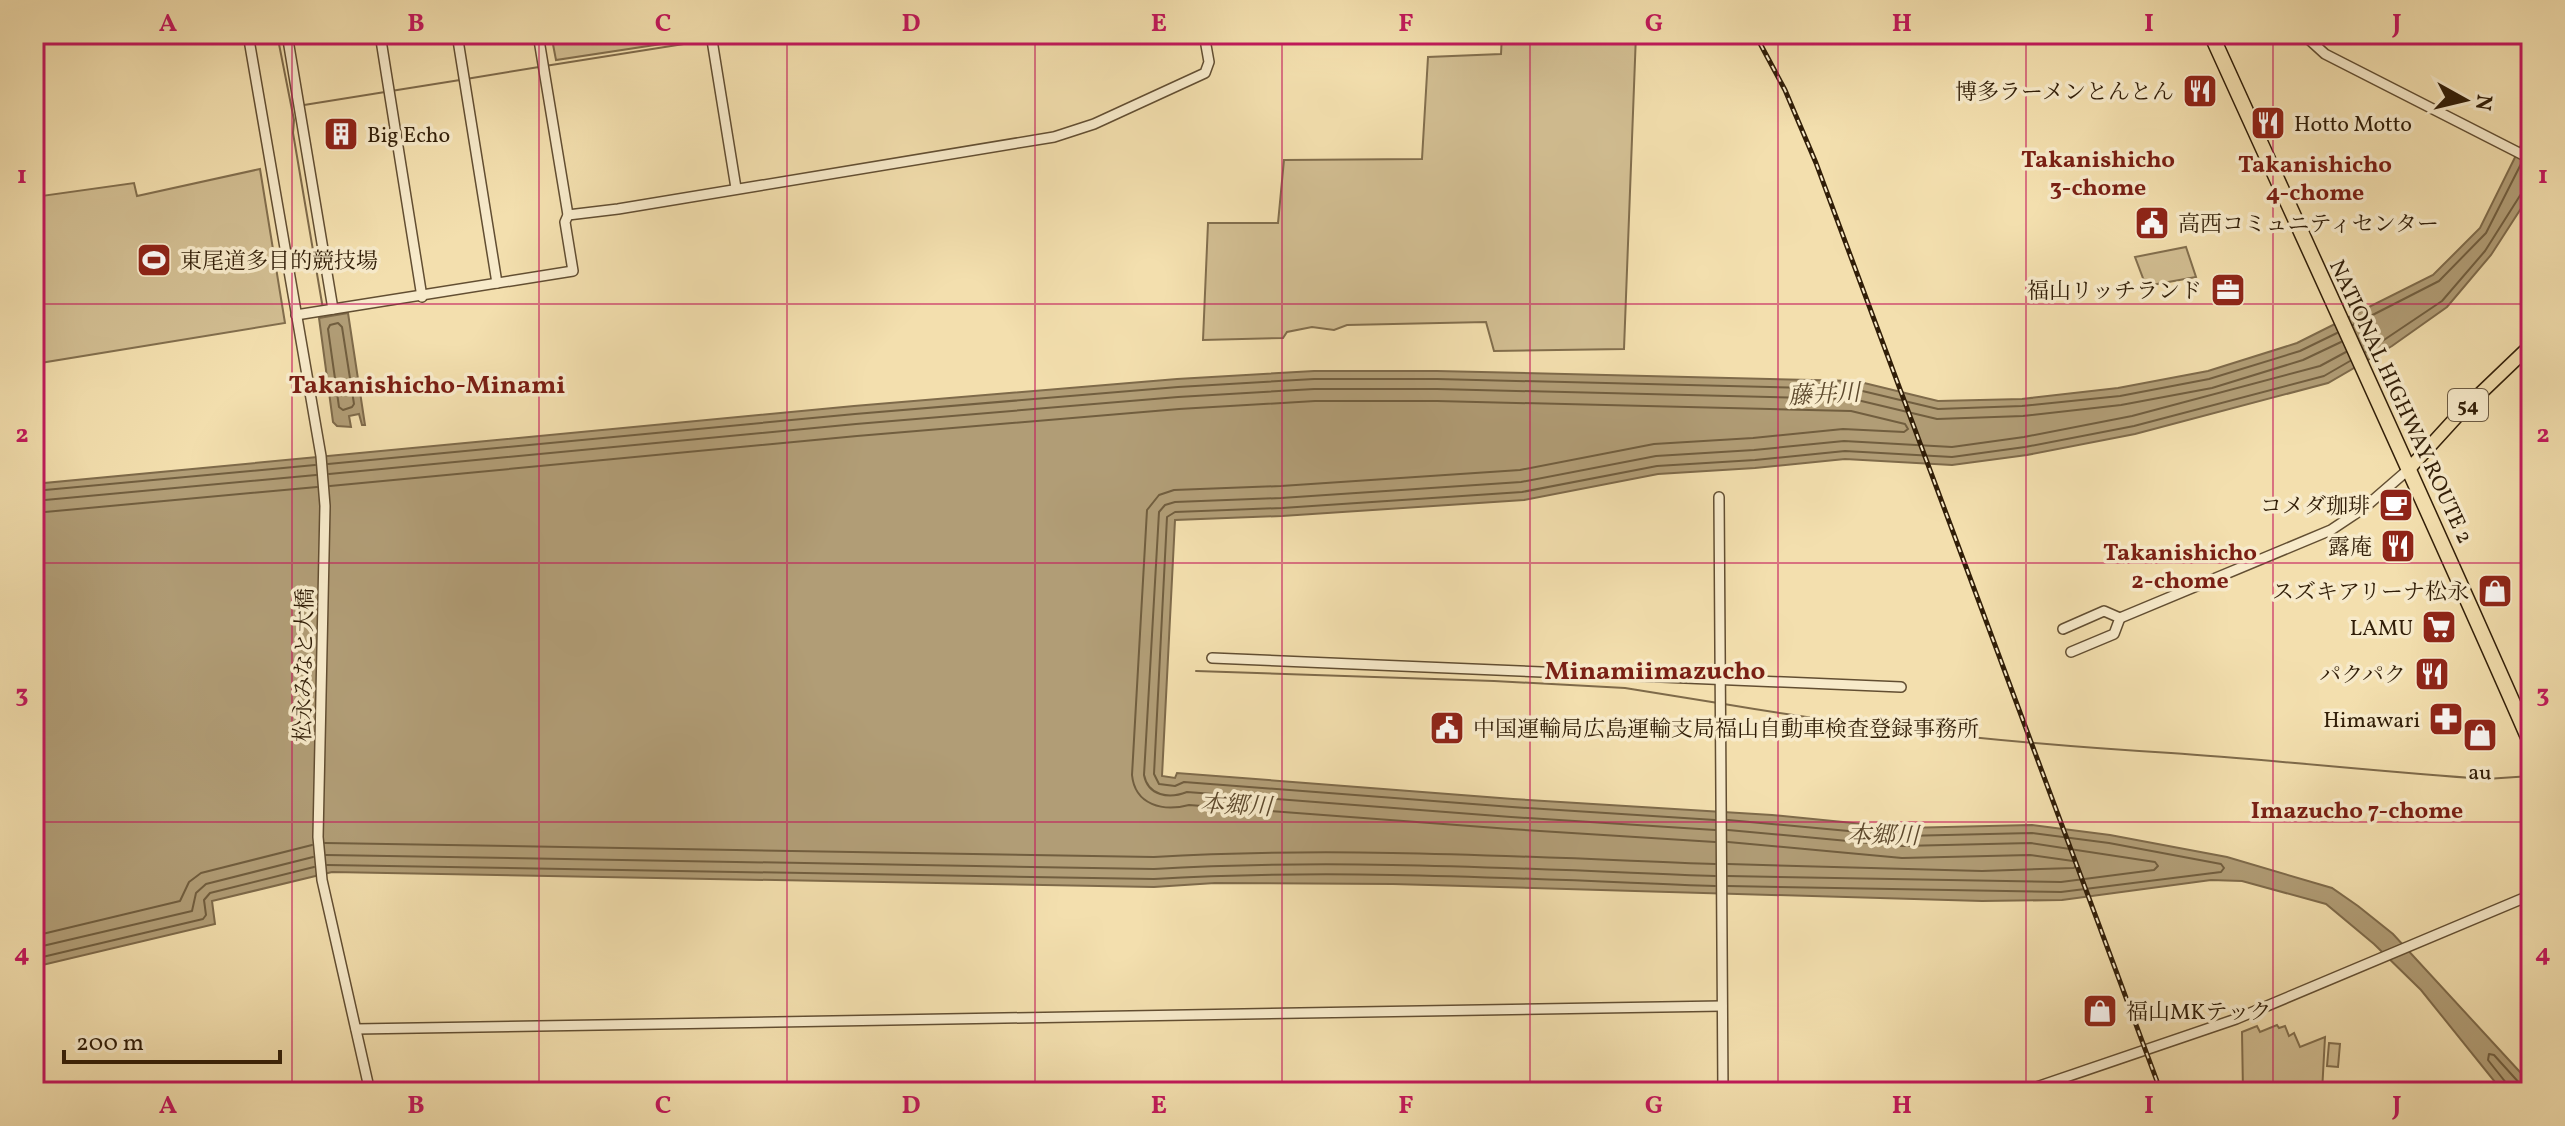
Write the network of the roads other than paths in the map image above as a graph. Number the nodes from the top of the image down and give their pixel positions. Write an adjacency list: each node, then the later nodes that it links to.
1 (248, 34): 16 (street, 松永みなと大橋)
2 (287, 34): 15 (street)
3 (380, 34): 14 (street)
4 (457, 34): 13 (street)
5 (538, 34): 12 (street)
6 (1204, 34): 11 (street)
7 (2211, 34): 18 (highway, NATIONAL HIGHWAY ROUTE 2)
8 (2303, 34): 10 (street)
9 (711, 37): 11 (street)
10 (2531, 159)
11 (736, 188): 12 (street)
12 (568, 215): 13 (street)
13 (497, 283): 14 (street)
14 (422, 297): 15 (street)
15 (326, 311): 16 (street)
16 (296, 315): 29 (street, 松永みなと大橋)
17 (2531, 345): 18 (main road, 54)
18 (2409, 469): 20 (street); 26 (highway, NATIONAL HIGHWAY ROUTE 2)
19 (1719, 497): 24 (street)
20 (2120, 618): 21 (street); 22 (street)
21 (2063, 629)
22 (2071, 652)
23 (1212, 658): 24 (street)
24 (1720, 678): 25 (street); 28 (street)
25 (1901, 687)
26 (2531, 744)
27 (2531, 895): 32 (street)
28 (1722, 1006): 29 (street); 31 (street)
29 (356, 1029): 30 (street, 松永みなと大橋)
30 (370, 1092)
31 (1723, 1092)
32 (2023, 1092)

